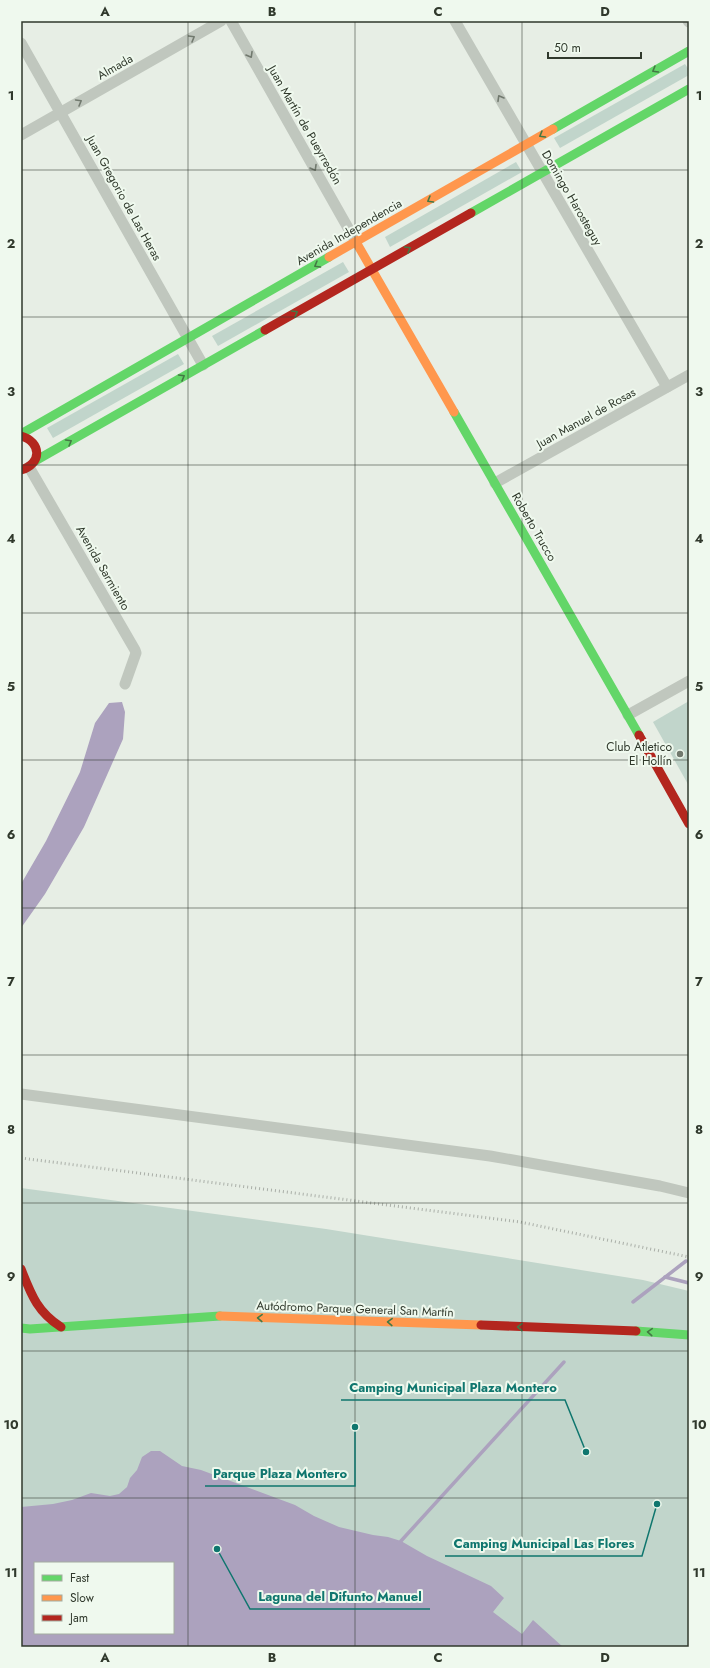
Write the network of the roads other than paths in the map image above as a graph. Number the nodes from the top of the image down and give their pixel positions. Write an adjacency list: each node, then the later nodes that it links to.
1 (222, 21): 7 (street, Almada, one-way to 1)
2 (231, 21): 11 (street, Juan Martín de Pueyrredón, one-way to 11)
3 (455, 21): 9 (street, Domingo Harosteguy, one-way to 3)
4 (21, 44): 7 (street, Juan Gregorio de Las Heras)
5 (689, 51): 9 (main road, Avenida Independencia, one-way to 9)
6 (689, 89): 10 (main road)
7 (61, 113): 8 (street, Almada); 13 (street, Juan Gregorio de Las Heras)
8 (21, 135)
9 (526, 144): 10 (street, Domingo Harosteguy); 11 (main road, Avenida Independencia, one-way to 11)
10 (542, 172): 12 (main road, one-way to 10); 16 (street, Domingo Harosteguy)
11 (356, 242): 12 (main road, Roberto Trucco); 13 (main road, Avenida Independencia, one-way to 13)
12 (372, 269): 14 (main road, one-way to 12); 19 (main road, Roberto Trucco)
13 (188, 339): 14 (street, Juan Gregorio de Las Heras); 17 (main road, Avenida Independencia)
14 (203, 365): 18 (main road, one-way to 14)
15 (689, 375): 16 (street, Juan Manuel de Rosas)
16 (667, 387): 19 (street, Juan Manuel de Rosas)
17 (21, 435): 18 (main road)
18 (29, 466): 21 (street, Avenida Sarmiento)
19 (495, 483): 22 (main road, Roberto Trucco)
20 (689, 681): 22 (street)
21 (125, 684)
22 (628, 715): 23 (main road, Roberto Trucco)
23 (689, 824)
24 (21, 1094): 25 (street)
25 (689, 1193)
26 (21, 1269): 27 (main road)
27 (34, 1302): 28 (main road); 29 (main road)
28 (28, 1325): 29 (main road, Autódromo Parque General San Martín)
29 (61, 1326): 30 (main road, Autódromo Parque General San Martín, one-way to 29)
30 (689, 1335)

